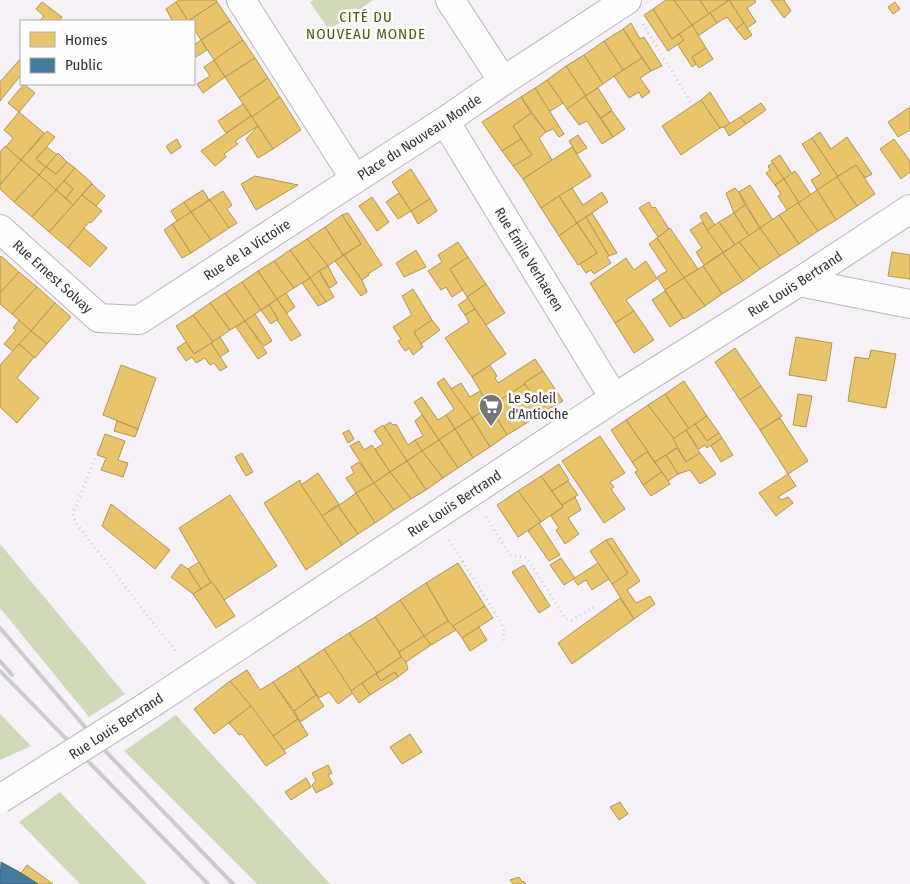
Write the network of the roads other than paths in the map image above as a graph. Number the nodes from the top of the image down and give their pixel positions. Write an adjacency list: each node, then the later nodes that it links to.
1 (240, 0): 6 (street, Place du Nouveau Monde)
2 (450, 0): 4 (street)
3 (627, 0): 4 (street)
4 (503, 81): 5 (street, Place du Nouveau Monde)
5 (445, 121): 6 (street, Place du Nouveau Monde); 12 (street, Rue Émile Verhaeren)
6 (354, 179): 11 (street, Rue de la Victoire)
7 (910, 209): 9 (street, Rue Louis Bertrand)
8 (0, 229): 11 (street, Rue Ernest Solvay)
9 (799, 282): 10 (street); 12 (street, Rue Louis Bertrand)
10 (910, 304)
11 (138, 320)
12 (614, 398): 13 (street, Rue Louis Bertrand, bridge)
13 (0, 799)

